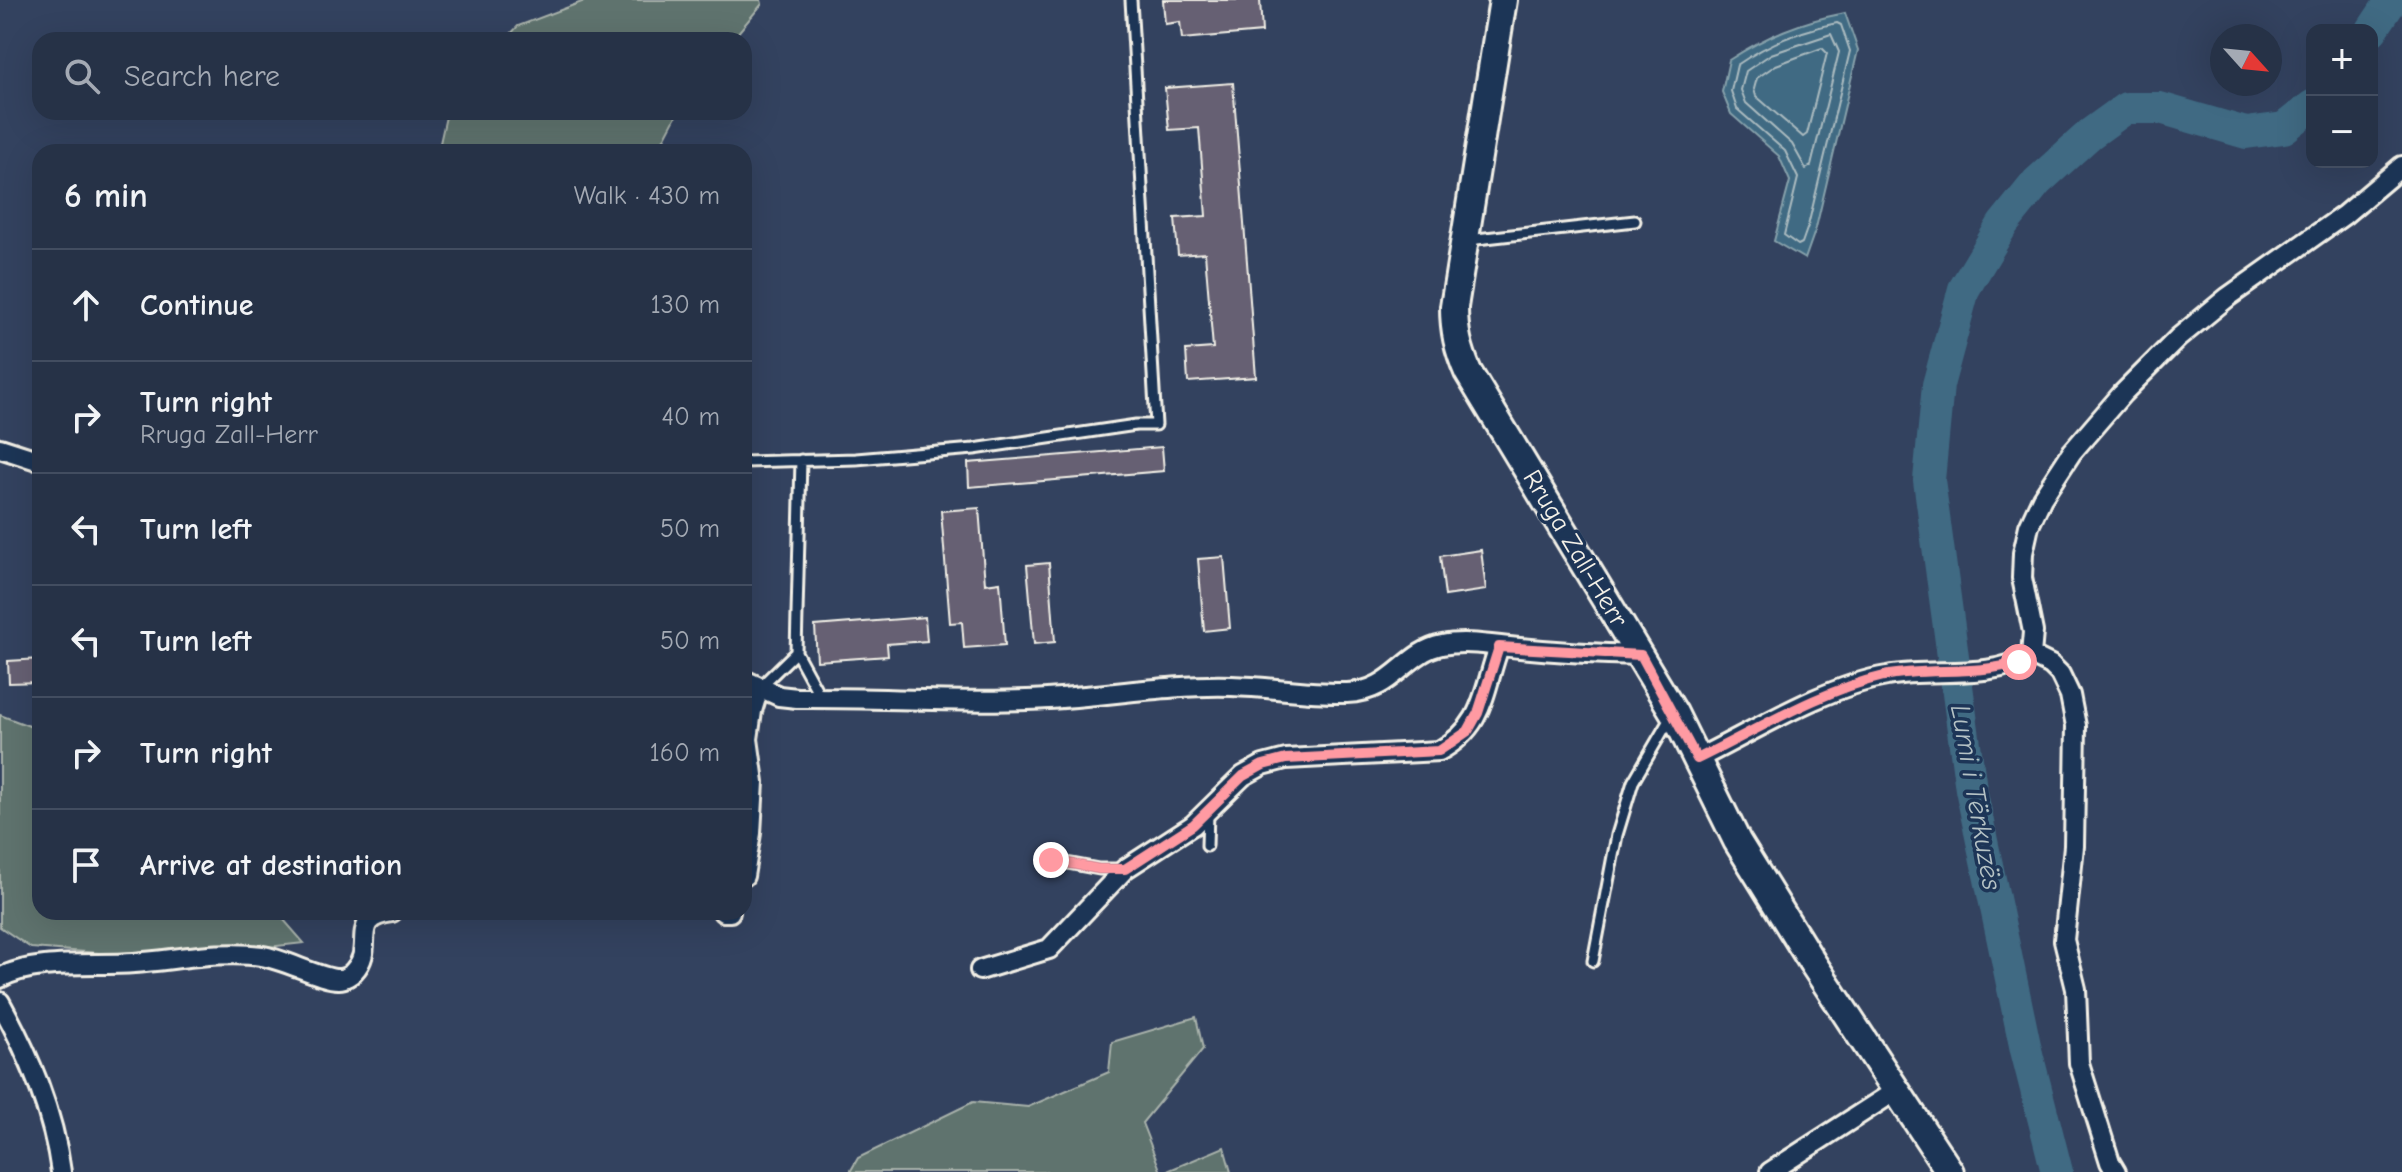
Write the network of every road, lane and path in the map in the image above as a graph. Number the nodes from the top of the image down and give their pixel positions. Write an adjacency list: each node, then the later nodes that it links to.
1 (1131, 0): 8 (lane)
2 (1503, 0): 5 (main road, Rruga Zall-Herr)
3 (2402, 166): 13 (street)
4 (1635, 221): 5 (lane)
5 (1464, 241): 12 (main road, Rruga Zall-Herr)
6 (0, 448): 7 (street)
7 (32, 458)
8 (801, 460): 9 (lane); 11 (lane)
9 (752, 462)
10 (1499, 647): 12 (street); 15 (street); 20 (street)
11 (796, 652): 14 (lane); 15 (lane)
12 (1641, 655): 17 (main road, Rruga Zall-Herr)
13 (2031, 655): 19 (street); 34 (street)
14 (752, 684): 15 (street); 16 (street)
15 (821, 698)
16 (752, 711)
17 (1674, 713): 19 (main road, Rruga Zall-Herr); 26 (lane)
18 (752, 758): 21 (street)
19 (1697, 759): 30 (main road, Rruga Zall-Herr)
20 (1208, 812): 22 (lane); 24 (street)
21 (752, 818)
22 (1207, 846)
23 (1051, 860): 24 (lane)
24 (1125, 869): 27 (street)
25 (368, 920): 28 (street)
26 (1593, 961)
27 (980, 970)
28 (0, 978)
29 (0, 1002): 31 (street)
30 (1897, 1090): 32 (street); 33 (main road, Rruga Zall-Herr)
31 (61, 1172)
32 (1770, 1172)
33 (1950, 1172)
34 (2116, 1172)

